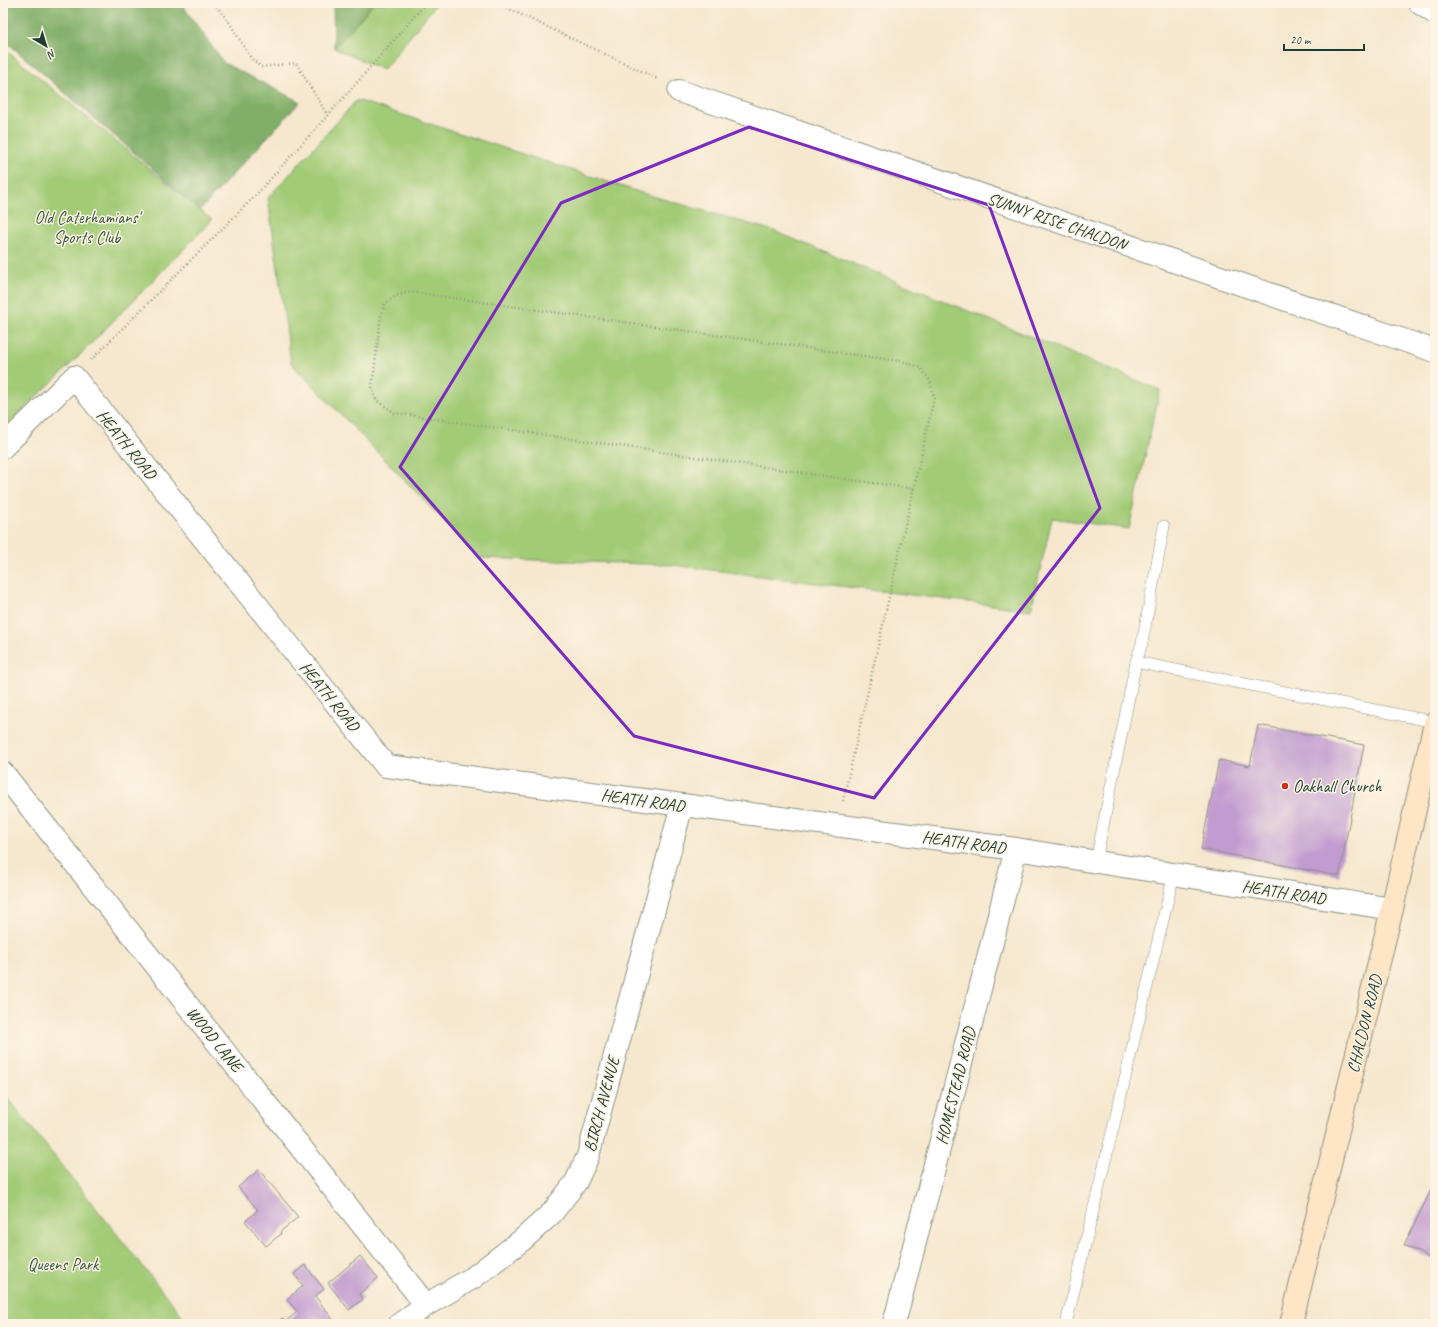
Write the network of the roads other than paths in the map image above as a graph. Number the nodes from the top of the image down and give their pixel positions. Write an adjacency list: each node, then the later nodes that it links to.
1 (1420, 3): 2 (street)
2 (1435, 13)
3 (679, 92): 4 (street, SUNNY RISE CHALDON)
4 (1435, 351)
5 (3, 447): 11 (street, HEATH ROAD)
6 (1164, 526): 7 (lane)
7 (1136, 662): 8 (lane); 13 (lane)
8 (1435, 722): 10 (main road, CHALDON ROAD)
9 (3, 773): 16 (street, WOOD LANE)
10 (1428, 783): 15 (main road, CHALDON ROAD)
11 (682, 805): 12 (street, HEATH ROAD); 16 (street, BIRCH AVENUE)
12 (1016, 849): 13 (street, HEATH ROAD); 18 (street, HOMESTEAD ROAD)
13 (1096, 861): 14 (street, HEATH ROAD)
14 (1174, 874): 15 (street, HEATH ROAD); 19 (lane)
15 (1392, 909): 20 (main road, CHALDON ROAD)
16 (426, 1305): 17 (street, BIRCH AVENUE)
17 (400, 1324)
18 (894, 1324)
19 (1066, 1324)
20 (1291, 1324)

